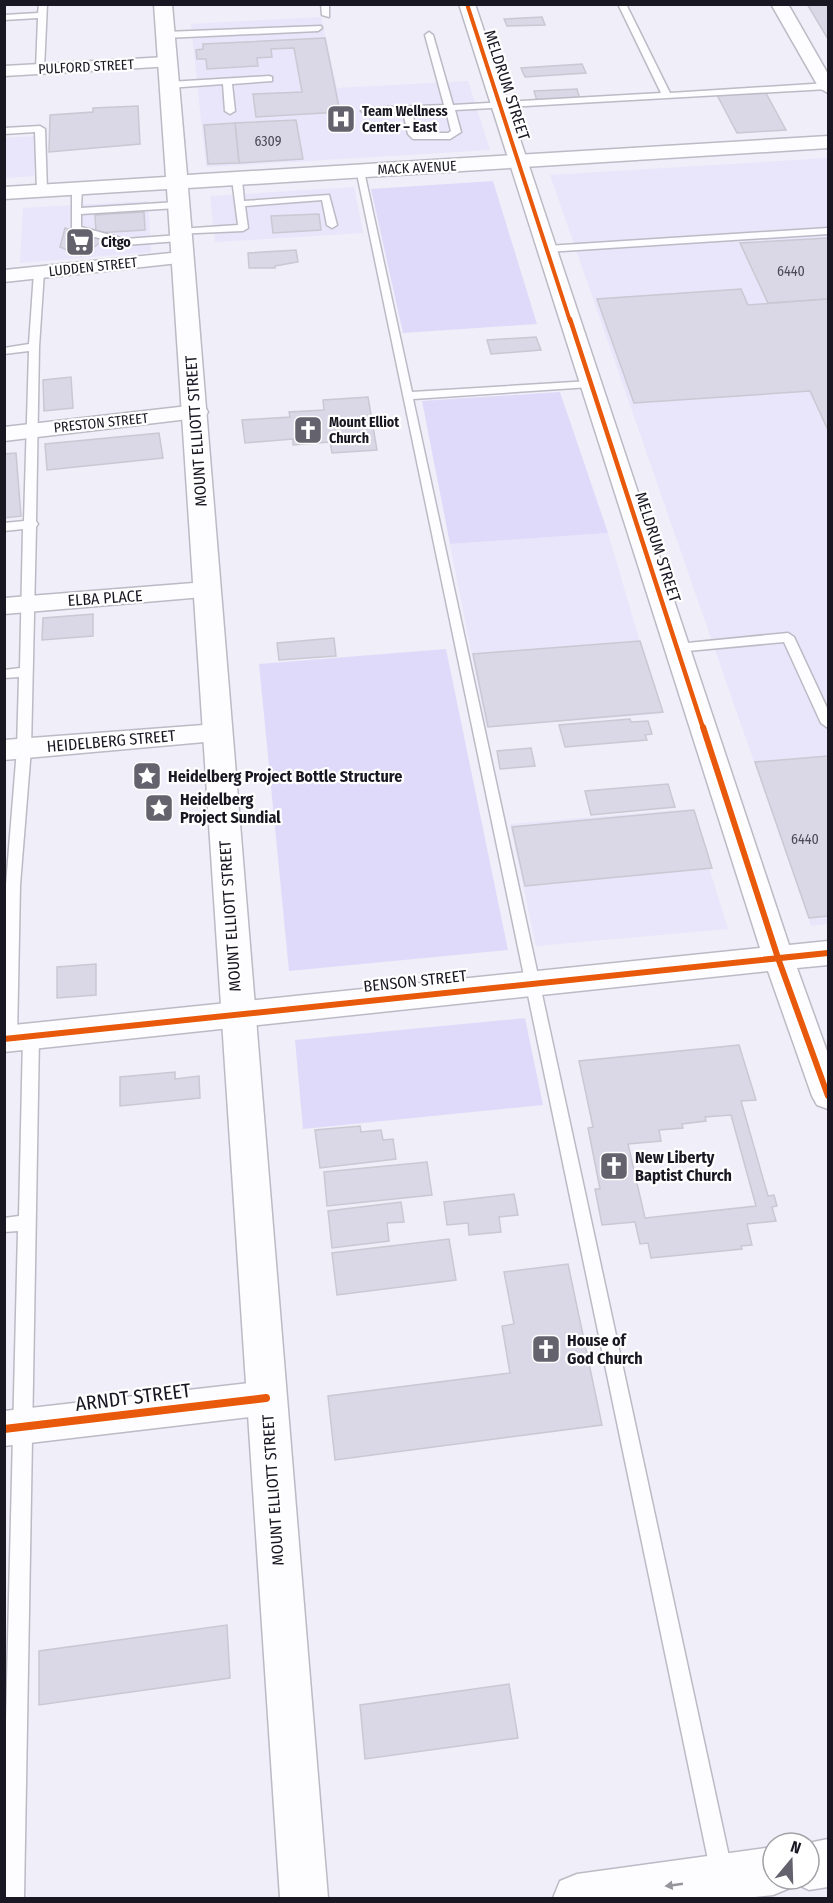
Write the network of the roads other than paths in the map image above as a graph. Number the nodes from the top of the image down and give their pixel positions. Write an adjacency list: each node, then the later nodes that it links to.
1 (44, 4): 7 (lane)
2 (163, 4): 11 (main road, MOUNT ELLIOTT STREET)
3 (325, 4): 8 (lane)
4 (467, 4): 21 (street, MELDRUM STREET)
5 (622, 4): 20 (lane)
6 (779, 4): 19 (street)
7 (43, 15): 9 (lane); 14 (lane)
8 (327, 15)
9 (4, 18)
10 (318, 28): 11 (lane)
11 (165, 35): 13 (main road, MOUNT ELLIOTT STREET)
12 (429, 35): 22 (lane)
13 (167, 62): 14 (street, PULFORD STREET); 18 (main road, MOUNT ELLIOTT STREET)
14 (40, 69): 15 (street, PULFORD STREET)
15 (4, 71)
16 (269, 79): 17 (lane)
17 (227, 81): 18 (lane); 24 (lane)
18 (169, 85): 36 (main road, MOUNT ELLIOTT STREET)
19 (828, 87): 20 (lane)
20 (667, 96): 21 (lane)
21 (500, 106): 22 (lane); 28 (street, MELDRUM STREET)
22 (451, 108): 23 (lane); 23 (lane)
23 (407, 110): 25 (lane)
24 (230, 111)
25 (366, 111)
26 (4, 131): 34 (lane)
27 (828, 142): 28 (main road, MACK AVENUE)
28 (518, 162): 29 (main road, MACK AVENUE); 45 (street, MELDRUM STREET)
29 (359, 171): 30 (main road, MACK AVENUE); 52 (lane)
30 (321, 174): 31 (main road, MACK AVENUE); 37 (lane)
31 (237, 179): 36 (main road, MACK AVENUE); 38 (lane)
32 (129, 185): 33 (main road, MACK AVENUE); 36 (main road, MACK AVENUE); 39 (lane)
33 (77, 189): 34 (main road, MACK AVENUE); 40 (lane)
34 (42, 191): 35 (main road, MACK AVENUE)
35 (4, 193)
36 (176, 194): 39 (lane); 44 (main road, MOUNT ELLIOTT STREET)
37 (326, 197): 38 (lane); 41 (lane)
38 (240, 204): 44 (lane)
39 (125, 211): 40 (lane)
40 (77, 212): 43 (lane)
41 (332, 225)
42 (828, 231): 45 (lane)
43 (125, 237): 44 (lane); 46 (lane)
44 (180, 243): 46 (street, LUDDEN STREET); 53 (main road, MOUNT ELLIOTT STREET)
45 (547, 249): 51 (street, MELDRUM STREET)
46 (127, 264): 47 (street, LUDDEN STREET)
47 (39, 272): 48 (street, LUDDEN STREET); 49 (lane)
48 (4, 276)
49 (34, 347): 50 (lane); 54 (lane)
50 (4, 351)
51 (590, 384): 52 (lane); 60 (street, MELDRUM STREET)
52 (407, 396): 69 (lane)
53 (197, 412): 54 (street, PRESTON STREET); 58 (main road, MOUNT ELLIOTT STREET)
54 (30, 431): 55 (street, PRESTON STREET); 56 (lane)
55 (4, 434)
56 (32, 524): 57 (lane); 59 (lane)
57 (4, 527)
58 (206, 590): 59 (street, ELBA PLACE); 64 (main road, MOUNT ELLIOTT STREET)
59 (16, 605): 61 (lane)
60 (677, 648): 63 (lane); 68 (street, MELDRUM STREET)
61 (26, 672): 62 (lane); 65 (lane)
62 (4, 674)
63 (828, 723)
64 (217, 733): 65 (street, HEIDELBERG STREET); 70 (main road, MOUNT ELLIOTT STREET)
65 (14, 749): 66 (lane)
66 (9, 885): 71 (lane)
67 (828, 953): 68 (street, BENSON STREET)
68 (778, 958): 69 (street, BENSON STREET); 72 (street, MELDRUM STREET)
69 (532, 983): 70 (street, BENSON STREET); 79 (lane)
70 (238, 1014): 71 (street, BENSON STREET); 75 (main road, MOUNT ELLIOTT STREET)
71 (15, 1038): 73 (lane)
72 (828, 1096)
73 (27, 1222): 74 (lane); 76 (lane)
74 (4, 1225)
75 (266, 1398): 76 (street, ARNDT STREET); 81 (main road, MOUNT ELLIOTT STREET)
76 (14, 1428): 77 (lane)
77 (11, 1680): 80 (lane)
78 (761, 1875): 79 (main road)
79 (725, 1888): 82 (main road, one-way to 82)
80 (13, 1899)
81 (304, 1899)
82 (578, 1899)

